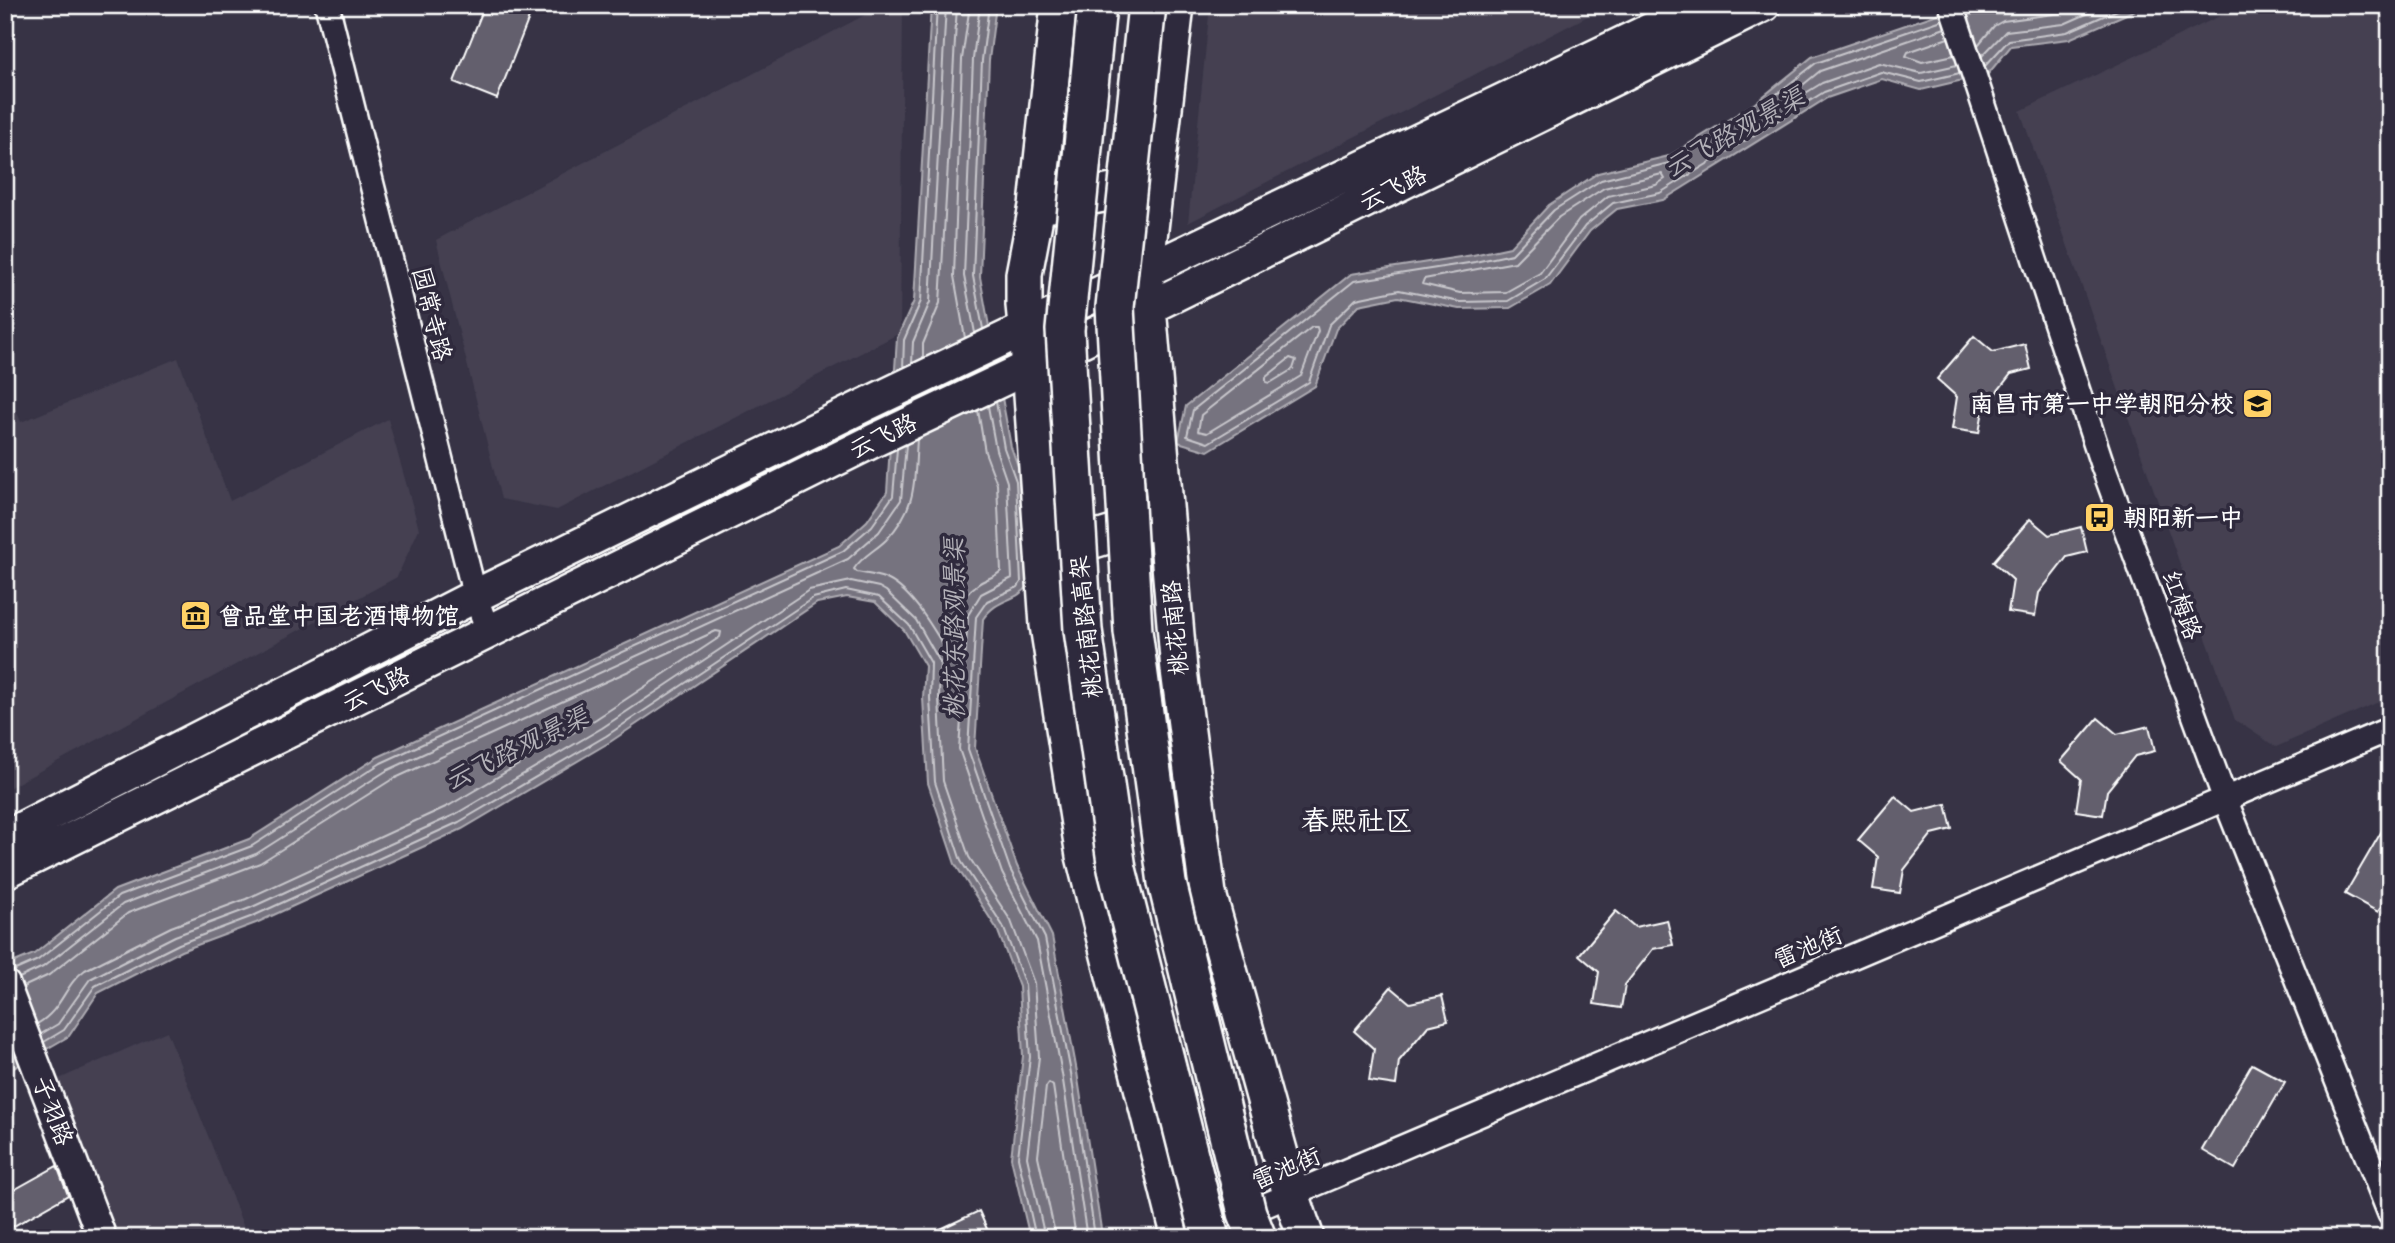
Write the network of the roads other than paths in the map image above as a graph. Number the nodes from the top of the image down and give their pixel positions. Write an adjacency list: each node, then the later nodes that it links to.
1 (327, 5): 17 (street, 园常寺路)
2 (1059, 5): 10 (main road)
3 (1097, 5): 27 (highway, 桃花南路高架, bridge)
4 (1147, 5): 26 (highway, 桃花南路高架, bridge)
5 (1176, 5): 9 (main road, 桃花南路)
6 (1702, 5): 11 (main road, 云飞路)
7 (1764, 5): 12 (main road, 云飞路)
8 (1951, 5): 20 (street, 红梅路)
9 (1157, 184): 10 (main road); 11 (main road, 桃花南路)
10 (1037, 206): 13 (main road)
11 (1145, 272): 12 (main road, 桃花南路); 13 (main road, 云飞路)
12 (1146, 309): 14 (main road, 云飞路); 15 (main road, 桃花南路)
13 (1018, 333): 14 (main road); 17 (main road, 云飞路)
14 (1022, 370): 16 (main road); 18 (main road, 云飞路)
15 (1166, 518): 16 (main road); 24 (main road, 桃花南路)
16 (1044, 555): 27 (main road)
17 (475, 596): 18 (street, 园常寺路); 21 (main road, 云飞路)
18 (489, 633): 22 (main road, 云飞路)
19 (2390, 729): 20 (street, 雷池街)
20 (2225, 799): 24 (street, 雷池街); 25 (street, 红梅路)
21 (5, 837)
22 (5, 872)
23 (5, 984): 28 (street, 子羽路)
24 (1291, 1194): 26 (street, 雷池街); 29 (main road, 桃花南路)
25 (2390, 1214)
26 (1252, 1225)
27 (1190, 1235)
28 (102, 1238)
29 (1306, 1238)

